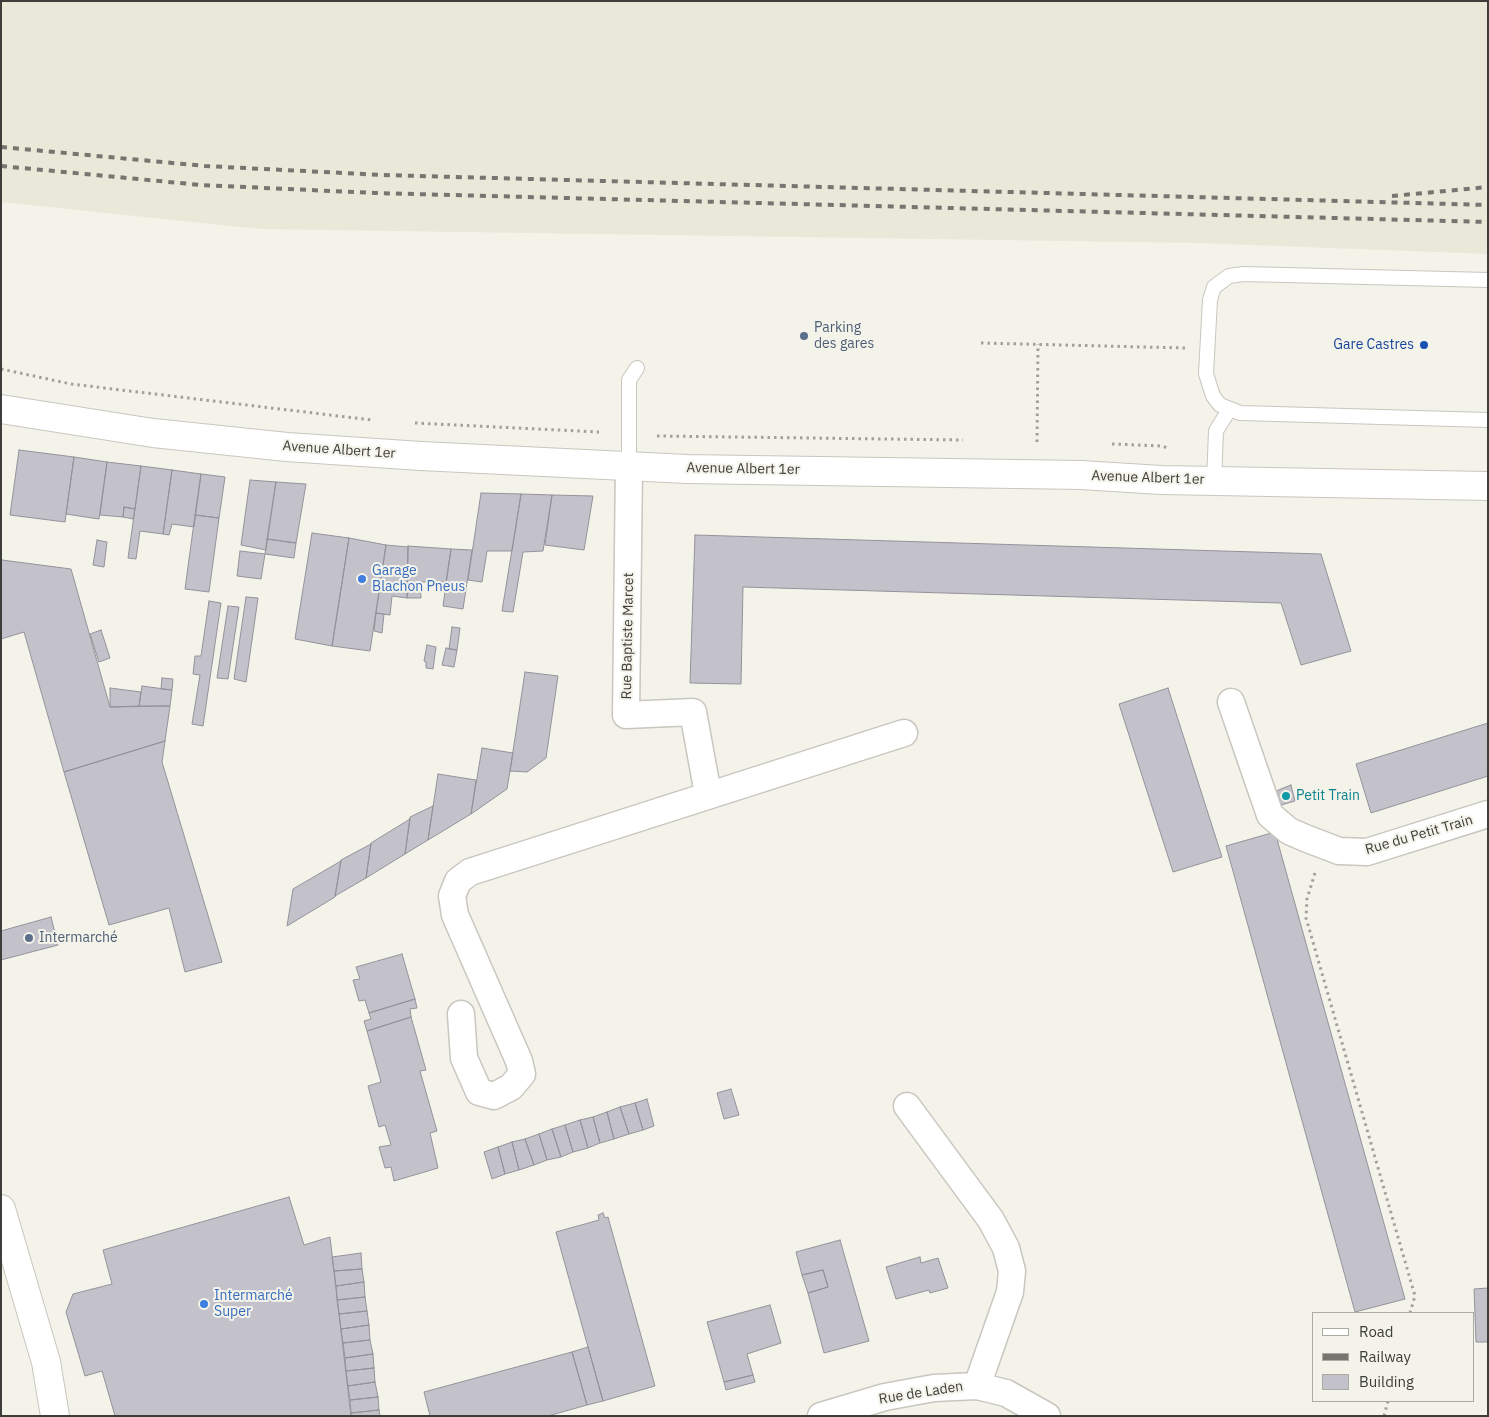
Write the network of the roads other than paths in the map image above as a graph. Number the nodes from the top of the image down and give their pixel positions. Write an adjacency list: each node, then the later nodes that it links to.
1 (1488, 280): 4 (lane)
2 (637, 368): 6 (lane)
3 (1, 409): 6 (main road, Avenue Albert 1er)
4 (1229, 410): 5 (lane); 7 (lane)
5 (1488, 420)
6 (629, 466): 7 (main road, Avenue Albert 1er); 11 (street, Rue Baptiste Marcet)
7 (1214, 481): 8 (main road, Avenue Albert 1er)
8 (1488, 486)
9 (1231, 702): 12 (street, Rue du Petit Train)
10 (904, 733): 11 (street)
11 (708, 794): 13 (street)
12 (1488, 814)
13 (461, 1014)
14 (907, 1106): 17 (street)
15 (1, 1209): 16 (main road)
16 (46, 1362): 19 (main road); 20 (main road)
17 (977, 1386): 18 (street, Rue de Laden); 22 (street, Rue de Laden)
18 (887, 1406): 21 (street, Rue de Laden)
19 (55, 1416)
20 (74, 1416)
21 (821, 1416)
22 (1047, 1416)

